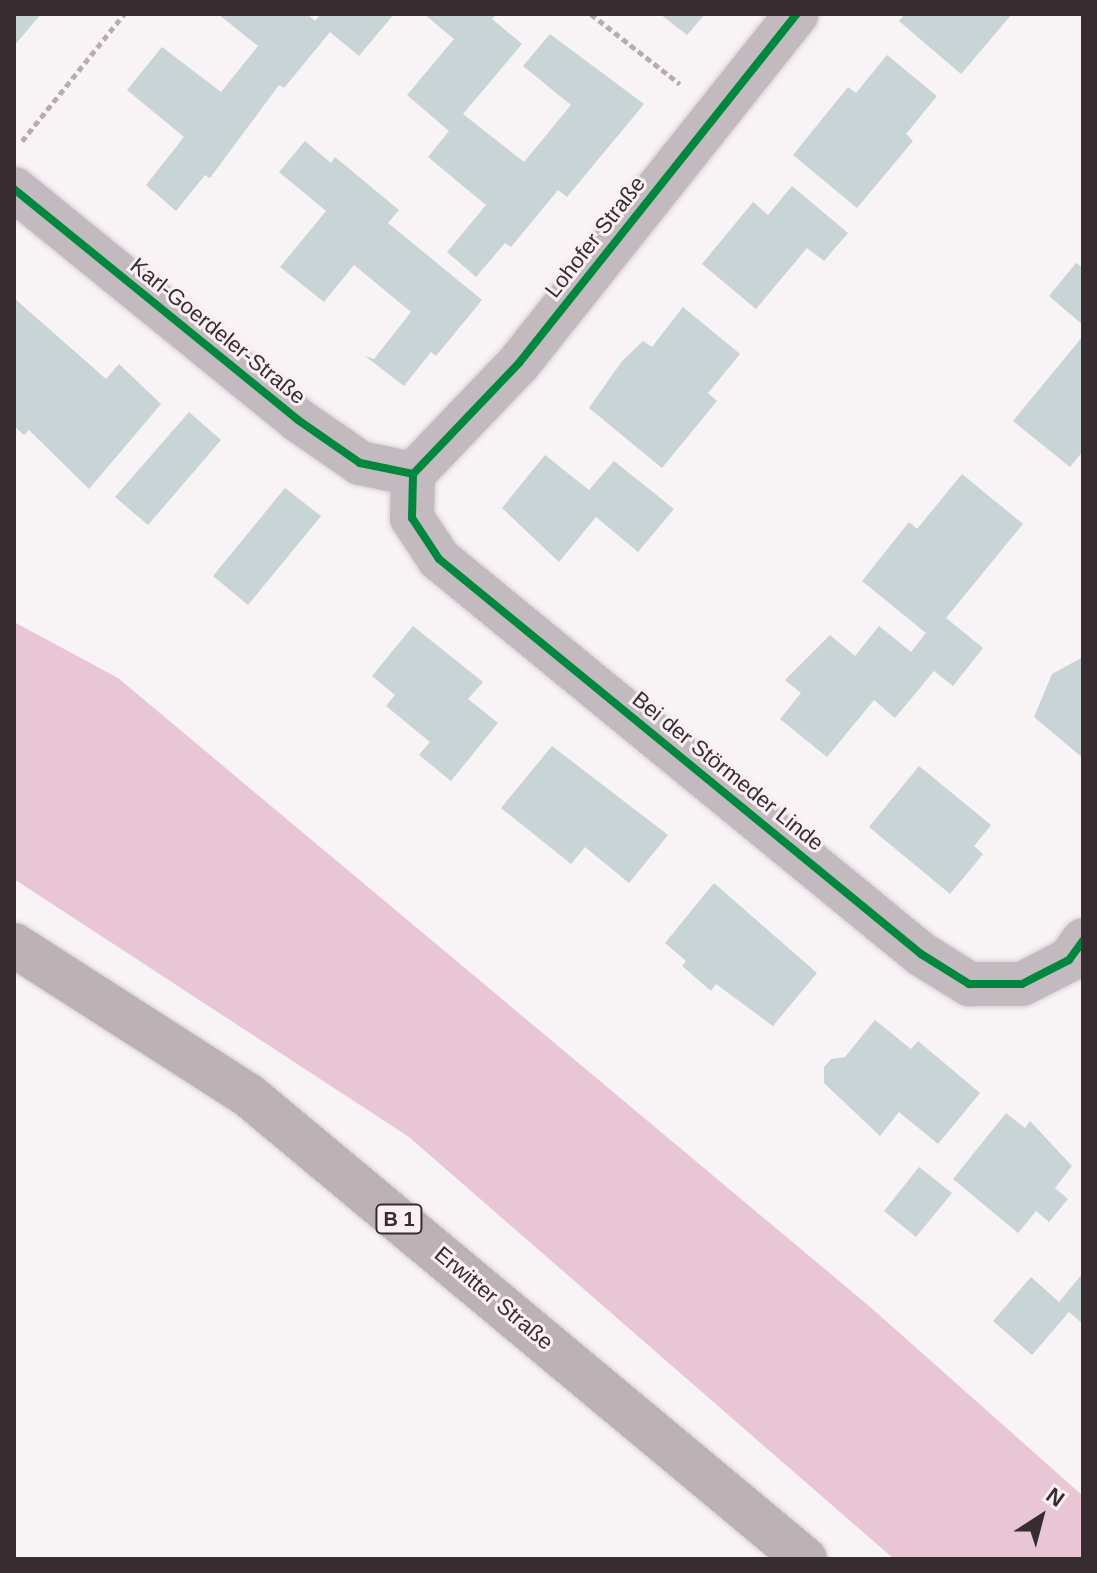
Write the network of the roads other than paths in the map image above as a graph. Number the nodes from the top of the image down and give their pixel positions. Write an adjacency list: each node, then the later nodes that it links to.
1 (797, 14): 3 (street, Lohofer Straße)
2 (14, 189): 3 (street, Karl-Goerdeler-Straße)
3 (413, 474): 4 (street, Bei der Störmeder Linde)
4 (1083, 941)
5 (14, 945): 6 (main road, Erwitter Straße / B 1)
6 (805, 1559)

